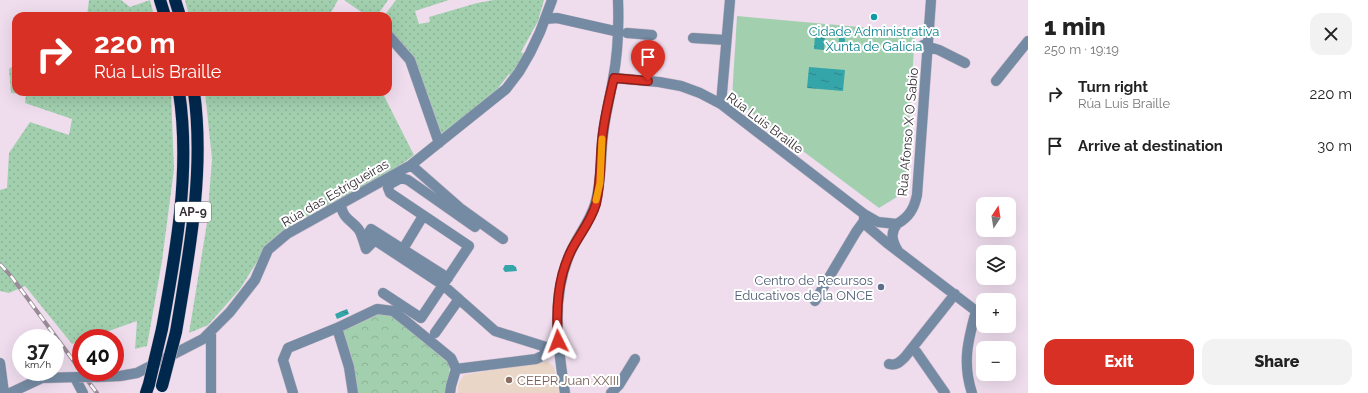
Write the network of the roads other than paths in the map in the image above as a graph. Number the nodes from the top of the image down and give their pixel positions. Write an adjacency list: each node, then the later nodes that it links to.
1 (160, 0): 8 (highway)
2 (175, 0): 9 (highway)
3 (552, 0): 10 (street, Rúa das Estrigueiras)
4 (618, 0): 11 (street)
5 (730, 0): 15 (street)
6 (926, 0): 17 (street, Rúa Afonso X O Sabio)
7 (931, 0): 17 (street, Rúa Afonso X O Sabio)
8 (164, 12)
9 (179, 12)
10 (545, 19): 11 (street); 24 (street, Rúa das Estrigueiras)
11 (623, 32): 12 (street); 19 (street)
12 (652, 35)
13 (693, 38): 15 (street)
14 (392, 40): 24 (street)
15 (726, 40): 23 (street)
16 (1028, 41): 20 (street)
17 (926, 46): 18 (street); 29 (street, Rúa Afonso X O Sabio); 30 (street, Rúa Afonso X O Sabio)
18 (965, 63)
19 (614, 78): 23 (street, Rúa Luis Braille); 43 (street)
20 (996, 81)
21 (180, 96): 54 (highway, AP-9, bridge)
22 (194, 96): 55 (highway, AP-9, bridge)
23 (721, 104): 28 (street, Rúa Luis Braille)
24 (439, 143): 25 (street, Rúa das Estrigueiras)
25 (411, 165): 26 (street, Rúa das Estrigueiras); 32 (street)
26 (341, 204): 33 (street); 41 (street, Rúa das Estrigueiras)
27 (423, 216): 31 (street); 33 (street); 35 (street)
28 (864, 218): 29 (street); 34 (street); 39 (street)
29 (885, 223): 30 (street)
30 (897, 224): 34 (street)
31 (475, 227)
32 (503, 238)
33 (401, 252): 35 (street)
34 (899, 252): 37 (street)
35 (445, 281): 36 (street); 38 (street)
36 (383, 293)
37 (954, 294): 45 (street); 66 (street)
38 (459, 298): 42 (street); 44 (street)
39 (815, 301)
40 (337, 328): 50 (street); 60 (street); 61 (street)
41 (211, 331): 51 (street, Rúa das Estrigueiras, bridge); 59 (street)
42 (435, 333)
43 (558, 341): 44 (street); 46 (street)
44 (546, 347): 46 (street); 50 (street)
45 (913, 347): 49 (street); 65 (street)
46 (560, 358): 63 (street)
47 (635, 359): 64 (street)
48 (0, 363): 56 (street)
49 (888, 364)
50 (456, 369): 62 (street)
51 (124, 375)
52 (72, 377): 57 (street, Rúa das Estrigueiras)
53 (78, 381): 58 (street)
54 (147, 389)
55 (161, 389)
56 (4, 393)
57 (10, 393)
58 (83, 393)
59 (211, 393)
60 (293, 393)
61 (353, 393)
62 (450, 393)
63 (565, 393)
64 (611, 393)
65 (945, 393)
66 (972, 393)

